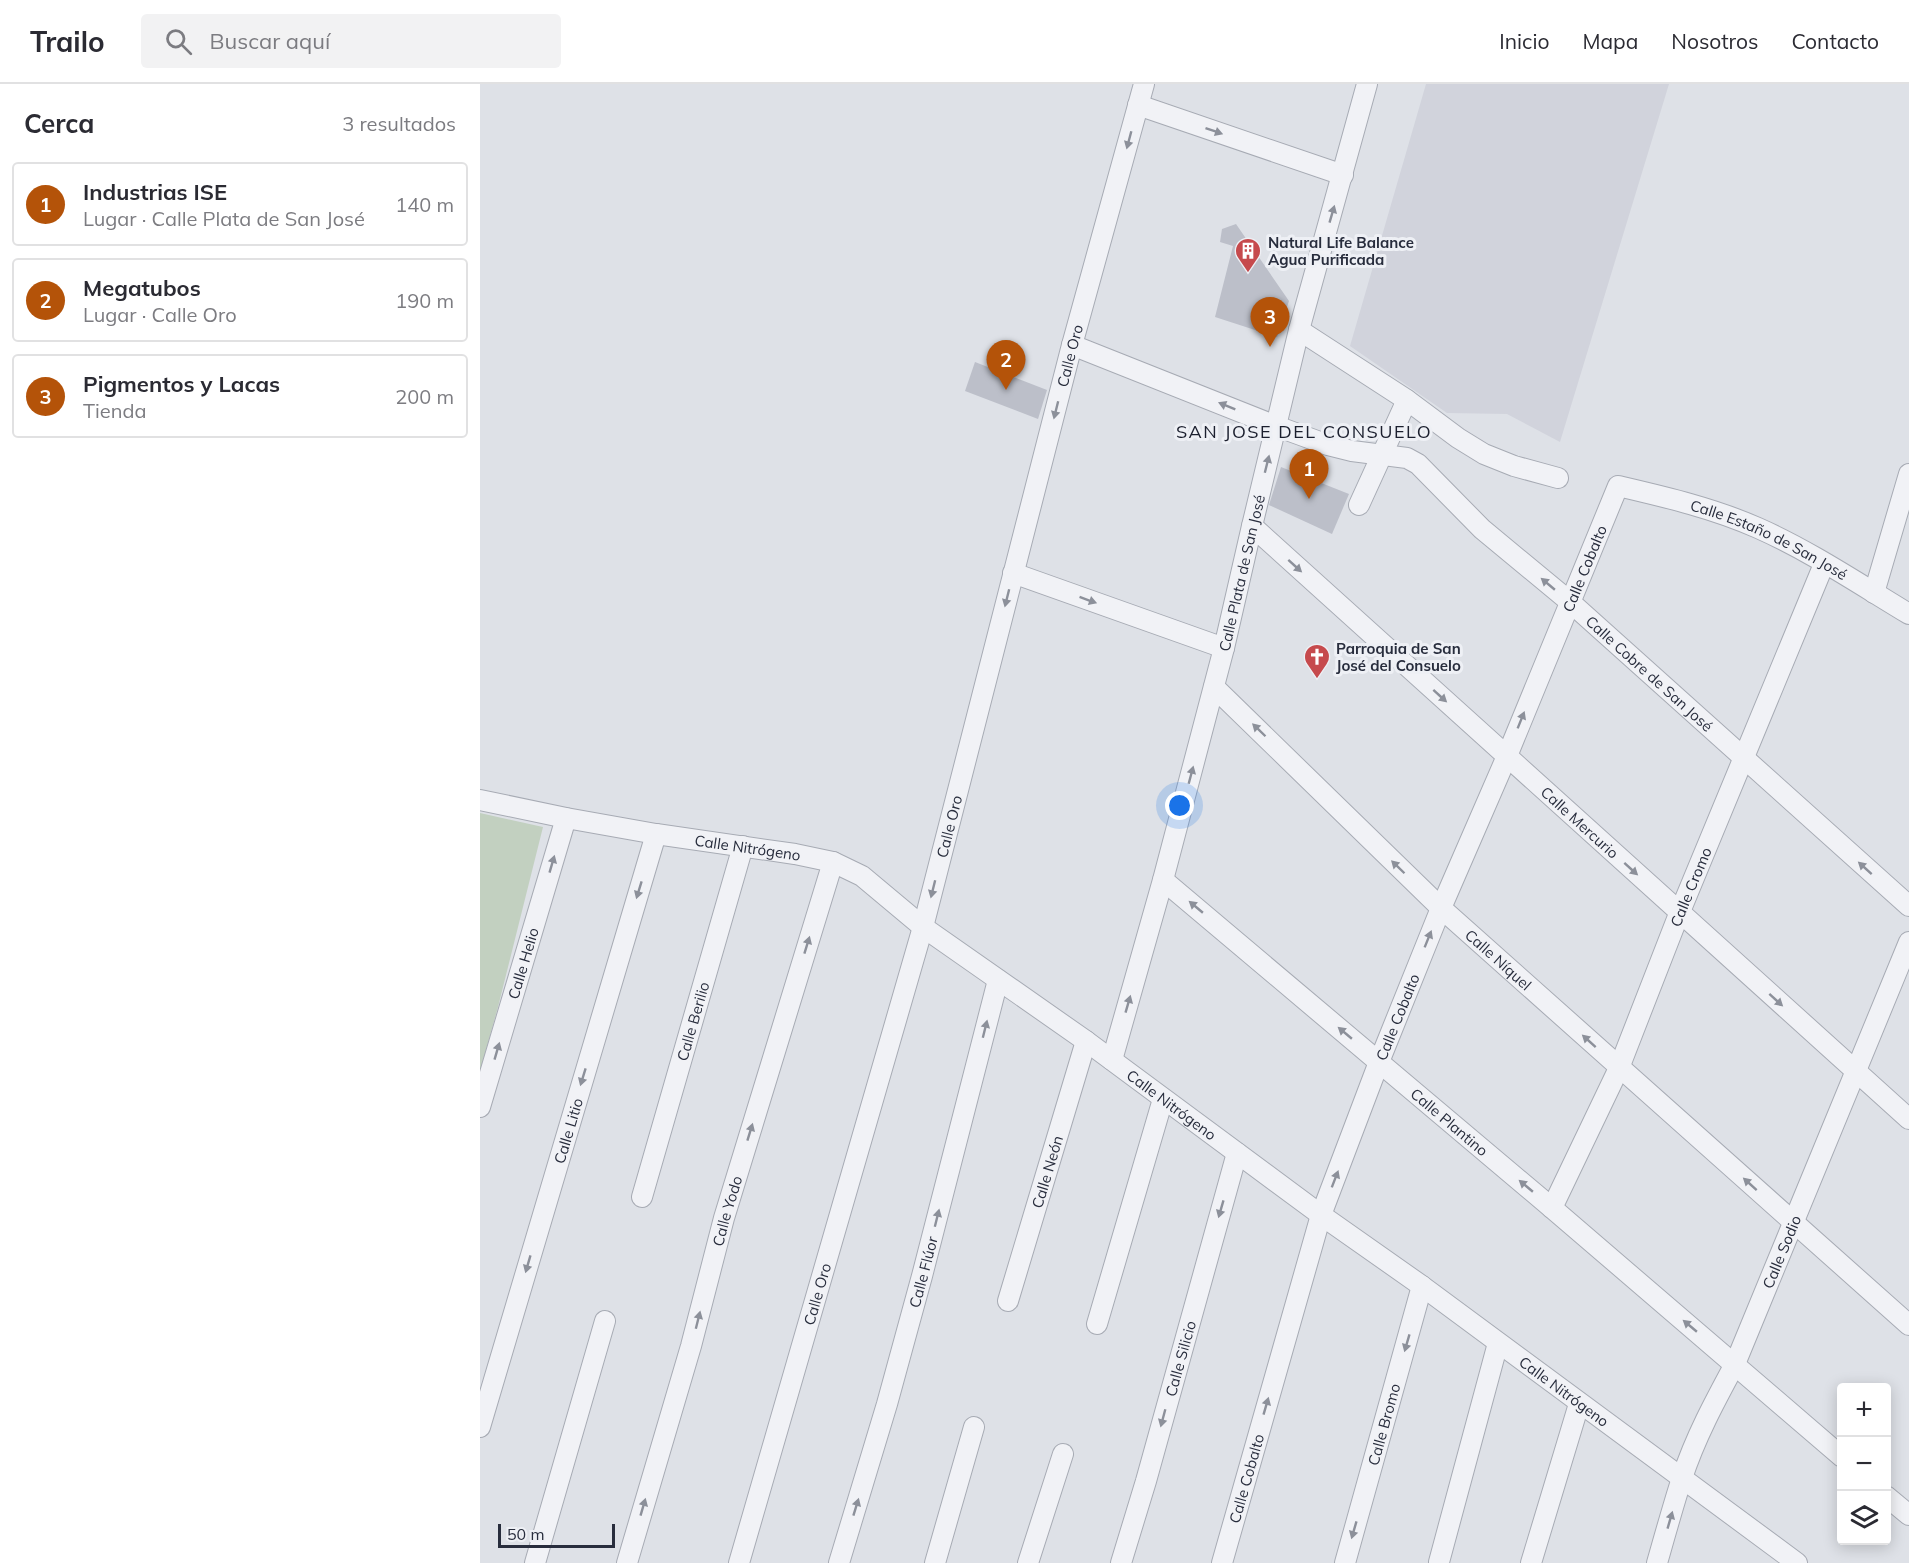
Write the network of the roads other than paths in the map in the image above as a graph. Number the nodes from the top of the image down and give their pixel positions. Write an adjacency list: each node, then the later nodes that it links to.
1 (1144, 84): 3 (street, Calle Oro)
2 (1367, 84): 4 (street, Calle Plata de San José)
3 (1138, 105): 4 (street, one-way to 4); 6 (street, Calle Oro, one-way to 6)
4 (1343, 175): 5 (street, Calle Plata de San José, one-way to 4)
5 (1299, 330): 7 (street); 8 (street, Calle Plata de San José)
6 (1072, 345): 8 (street, Calle Cobre de San José, one-way to 6); 16 (street, Calle Oro, one-way to 16)
7 (1407, 400): 9 (street); 11 (street)
8 (1276, 426): 9 (street, Calle Cobre de San José); 14 (street, Calle Plata de San José, one-way to 8)
9 (1383, 455): 13 (street); 18 (street, Calle Cobre de San José, one-way to 9)
10 (1909, 474): 17 (street)
11 (1558, 478)
12 (1618, 486): 15 (street, Calle Estaño de San José); 18 (street, Calle Cobalto)
13 (1359, 505)
14 (1252, 526): 20 (street, Calle Plata de San José); 22 (street, Calle Mercurio, one-way to 22)
15 (1824, 564): 17 (street, Calle Estaño de San José); 23 (street, Calle Cromo)
16 (1013, 573): 20 (street, one-way to 20); 33 (street, Calle Oro, one-way to 33)
17 (1874, 593): 19 (street, Calle Estaño de San José)
18 (1569, 602): 22 (street, Calle Cobalto, one-way to 18); 23 (street, Calle Cobre de San José)
19 (1909, 614)
20 (1224, 648): 21 (street, Calle Plata de San José)
21 (1214, 687): 29 (street, Calle Plata de San José, one-way to 21); 31 (street, Calle Níquel, one-way to 21)
22 (1507, 756): 31 (street, Calle Cobalto); 32 (street, Calle Mercurio, one-way to 32)
23 (1743, 759): 30 (street, Calle Cobre de San José, one-way to 23); 32 (street, Calle Cromo)
24 (480, 800): 25 (street, Calle Nitrógeno)
25 (566, 818): 26 (street, Calle Nitrógeno); 42 (street, Calle Helio, one-way to 25)
26 (656, 834): 27 (street, Calle Nitrógeno); 57 (street, Calle Litio, one-way to 57)
27 (743, 846): 28 (street, Calle Nitrógeno); 45 (street, Calle Berilio)
28 (833, 862): 33 (street, Calle Nitrógeno); 66 (street, Calle Yodo, one-way to 28)
29 (1163, 880): 37 (street, Calle Plata de San José, one-way to 29); 38 (street, Calle Plantino, one-way to 29)
30 (1909, 906)
31 (1441, 908): 38 (street, Calle Cobalto, one-way to 31); 39 (street, Calle Níquel, one-way to 31)
32 (1679, 914): 39 (street, Calle Cromo); 40 (street, Calle Mercurio, one-way to 40)
33 (923, 927): 35 (street, Calle Nitrógeno); 67 (street, Calle Oro)
34 (1909, 942): 40 (street, Calle Sodio)
35 (998, 980): 36 (street, Calle Nitrógeno); 68 (street, Calle Flúor, one-way to 35)
36 (1086, 1041): 37 (street, Calle Nitrógeno); 50 (street, Calle Neón)
37 (1112, 1060): 41 (street, Calle Nitrógeno)
38 (1379, 1062): 46 (street, Calle Plantino, one-way to 38); 47 (street, Calle Cobalto, one-way to 38)
39 (1619, 1068): 46 (street, Calle Cromo); 48 (street, Calle Níquel, one-way to 39)
40 (1855, 1071): 43 (street, Calle Mercurio); 48 (street, Calle Sodio)
41 (1163, 1099): 44 (street, Calle Nitrógeno); 52 (street)
42 (480, 1107)
43 (1909, 1119)
44 (1237, 1153): 47 (street, Calle Nitrógeno); 71 (street, Calle Silicio, one-way to 71)
45 (642, 1197)
46 (1552, 1208): 55 (street, Calle Plantino, one-way to 46)
47 (1321, 1215): 49 (street, Calle Nitrógeno); 72 (street, Calle Cobalto, one-way to 47)
48 (1794, 1223): 53 (street, Calle Níquel); 55 (street, Calle Sodio)
49 (1422, 1286): 54 (street, Calle Nitrógeno); 73 (street, Calle Bromo, one-way to 73)
50 (1008, 1301)
51 (605, 1321): 65 (street)
52 (1097, 1324)
53 (1909, 1325)
54 (1498, 1343): 56 (street, Calle Nitrógeno); 74 (street)
55 (1735, 1364): 59 (street, Calle Plantino); 61 (street, Calle Sodio)
56 (1580, 1404): 61 (street, Calle Nitrógeno); 75 (street)
57 (480, 1427)
58 (974, 1427): 69 (street)
59 (1837, 1453)
60 (1063, 1454): 70 (street)
61 (1682, 1478): 64 (street, Calle Nitrógeno); 76 (street, Calle Sodio, one-way to 61)
62 (1891, 1499): 63 (street)
63 (1909, 1515)
64 (1773, 1555): 77 (street, Calle Nitrógeno)
65 (535, 1563)
66 (627, 1563)
67 (739, 1563)
68 (839, 1563)
69 (935, 1563)
70 (1028, 1563)
71 (1121, 1563)
72 (1222, 1563)
73 (1345, 1563)
74 (1439, 1563)
75 (1532, 1563)
76 (1657, 1563)
77 (1797, 1563)

